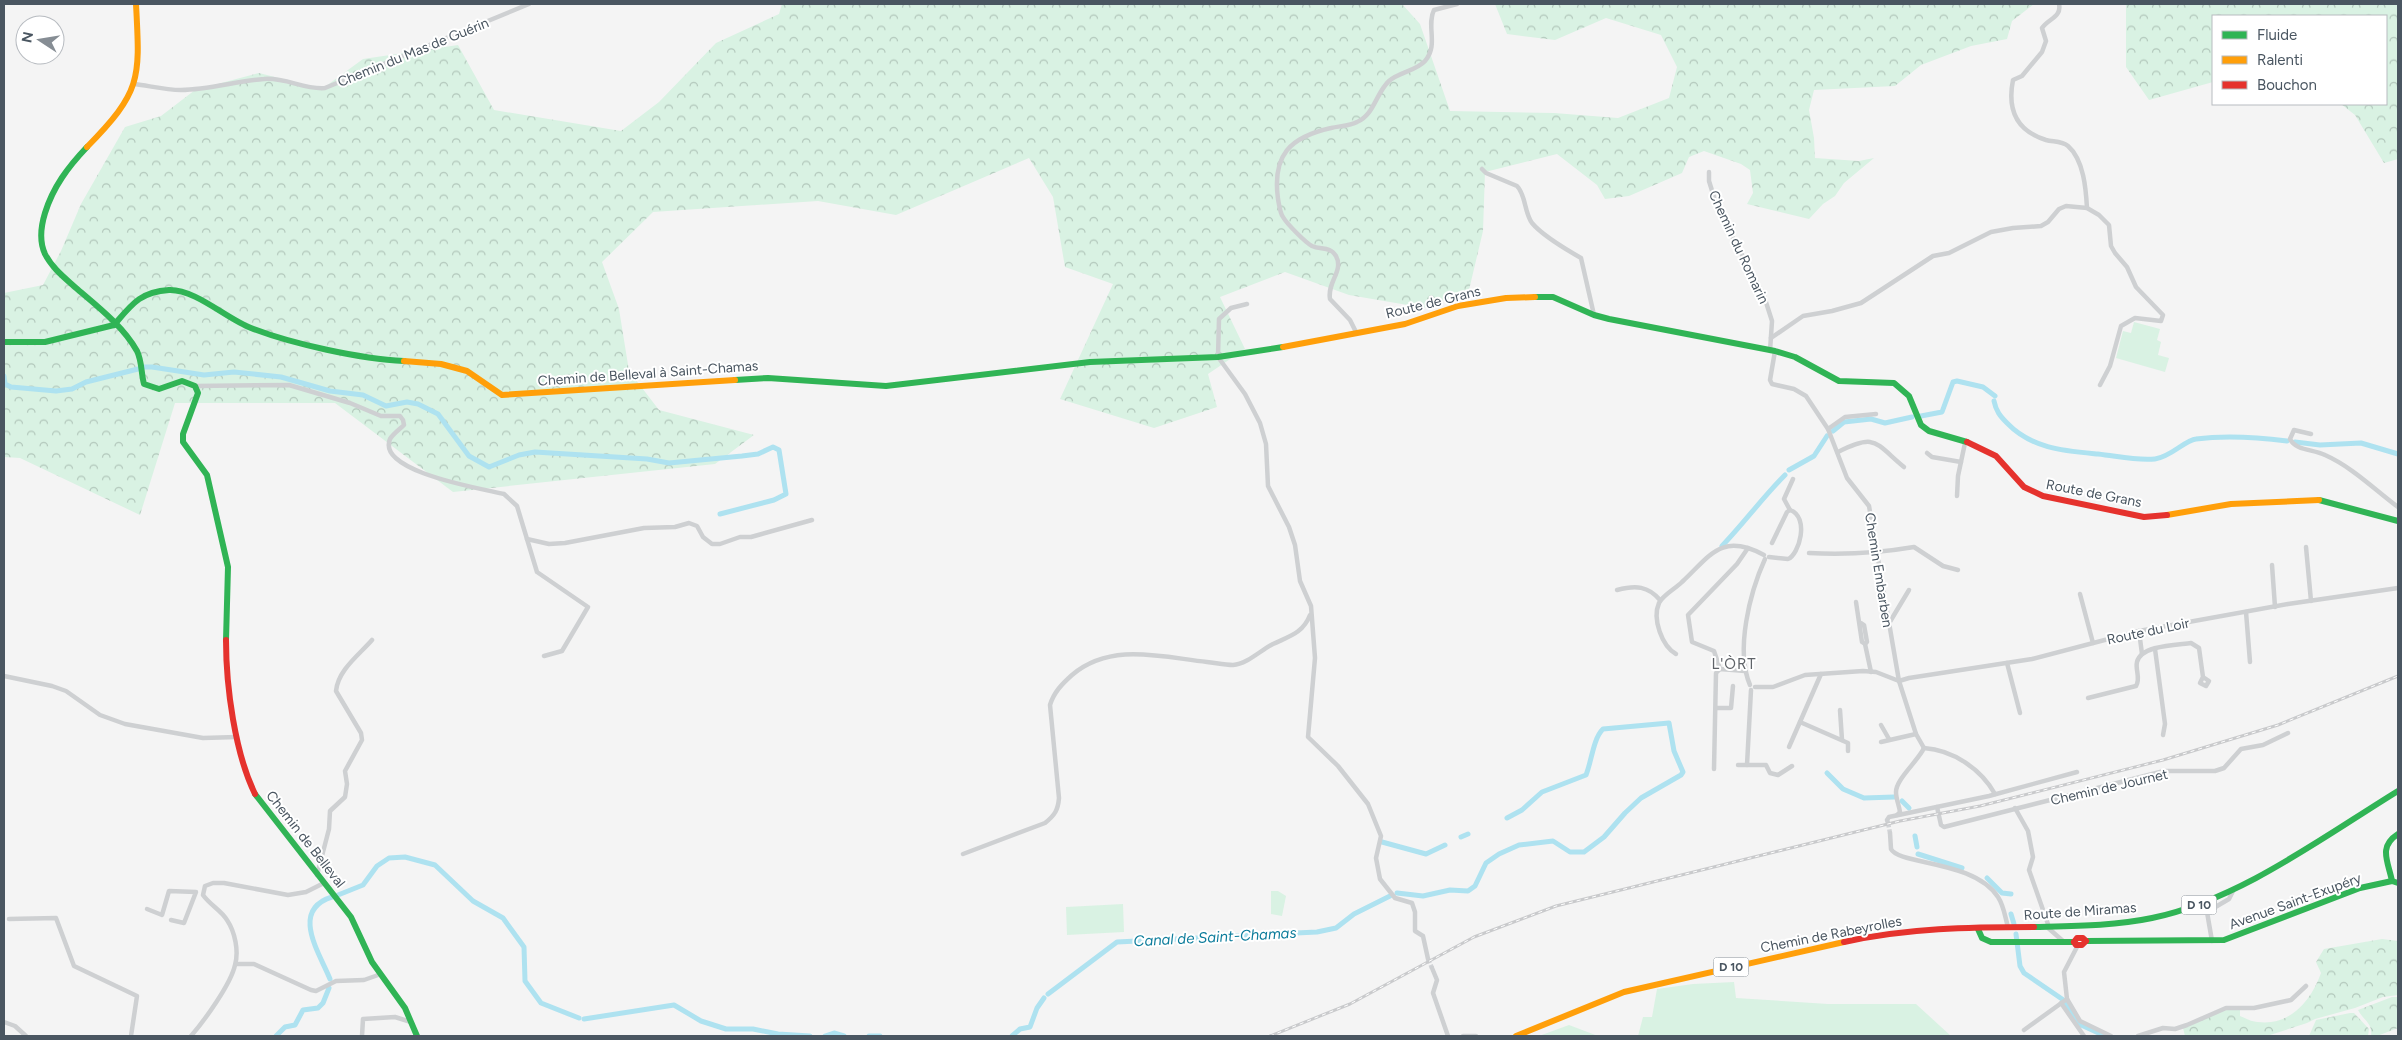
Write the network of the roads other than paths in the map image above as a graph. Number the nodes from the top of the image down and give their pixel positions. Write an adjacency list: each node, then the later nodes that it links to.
1 (136, 4): 5 (street)
2 (529, 4): 5 (street, Chemin du Mas de Guérin)
3 (1456, 4): 12 (street)
4 (2059, 4): 8 (street)
5 (135, 84): 11 (street)
6 (1482, 169): 10 (street)
7 (1709, 172): 13 (street, Chemin du Romarin)
8 (2087, 208): 13 (street); 17 (street)
9 (1247, 304): 16 (street)
10 (1594, 315): 12 (street, Route de Grans); 15 (street, Route de Grans)
11 (114, 326): 14 (street); 16 (street, Chemin de Belleval à Saint-Chamas); 18 (street)
12 (1356, 332): 16 (street, Route de Grans)
13 (1771, 338): 15 (street, Chemin du Romarin)
14 (4, 342)
15 (1773, 351): 20 (street, Chemin Embarben); 22 (street, Route de Grans)
16 (1218, 357): 51 (street)
17 (2100, 385)
18 (195, 386): 33 (street); 80 (street, Chemin de Belleval)
19 (1876, 414): 20 (street)
20 (1828, 429): 23 (street, Chemin Embarben)
21 (2311, 434): 29 (street)
22 (1965, 443): 25 (street); 32 (street, Route de Grans)
23 (1838, 452): 26 (street); 38 (street, Chemin Embarben)
24 (1927, 453): 25 (street)
25 (1961, 462): 28 (street)
26 (1904, 467)
27 (1793, 479): 30 (street)
28 (1957, 496)
29 (2398, 507)
30 (1790, 510): 34 (street); 39 (street)
31 (812, 520): 33 (street)
32 (2398, 521)
33 (527, 540): 59 (street)
34 (1772, 543)
35 (2306, 547): 47 (street)
36 (1748, 548): 39 (street); 46 (street); 62 (street)
37 (1809, 553): 38 (street)
38 (1876, 554): 41 (street); 52 (street, Chemin Embarben)
39 (1766, 557): 63 (street)
40 (2272, 565): 49 (street)
41 (1958, 570)
42 (2398, 588): 47 (street, Route du Loir)
43 (1617, 590): 46 (street)
44 (1909, 590): 52 (street)
45 (2080, 594): 55 (street)
46 (1660, 600): 57 (street)
47 (2311, 601): 49 (street, Route du Loir)
48 (1856, 602): 64 (street)
49 (2275, 607): 50 (street, Route du Loir)
50 (2246, 612): 53 (street, Route du Loir); 60 (street)
51 (1311, 614): 100 (street); 115 (street)
52 (1888, 626): 68 (street, Chemin Embarben)
53 (2139, 631): 55 (street, Route du Loir); 58 (street)
54 (372, 640): 101 (street)
55 (2092, 643): 61 (street, Route du Loir)
56 (2155, 649): 58 (street); 67 (street); 79 (street)
57 (1676, 654)
58 (2142, 654): 71 (street)
59 (544, 656)
60 (2250, 662)
61 (2007, 663): 68 (street, Route du Loir); 74 (street)
62 (1720, 669): 63 (street); 72 (street)
63 (1745, 671): 70 (street)
64 (1871, 672): 65 (street); 68 (street)
65 (1821, 674): 70 (street); 75 (street)
66 (4, 676): 80 (street)
67 (2203, 677)
68 (1898, 682): 78 (street, Chemin Embarben)
69 (1733, 686): 72 (street)
70 (1752, 688): 88 (street)
71 (2088, 698)
72 (1716, 708): 90 (street)
73 (1840, 710): 82 (street)
74 (2020, 713)
75 (1800, 722): 82 (street); 84 (street)
76 (1880, 725): 81 (street)
77 (2288, 733): 95 (street, Chemin de Journet)
78 (1916, 734): 81 (street); 85 (street, Chemin Embarben)
79 (2164, 735)
80 (237, 737): 101 (street, Chemin de Belleval)
81 (1889, 739): 83 (street)
82 (1842, 740): 86 (street)
83 (1882, 742)
84 (1789, 747)
85 (1924, 748): 93 (street); 96 (street)
86 (1848, 751)
87 (1738, 765): 88 (street)
88 (1747, 765): 89 (street)
89 (1792, 766)
90 (1714, 769)
91 (2077, 772): 93 (street, Chemin de Journet)
92 (2398, 791): 104 (street, Route de Miramas / D 10)
93 (1995, 794): 94 (street, Chemin de Journet)
94 (1937, 808): 95 (street, Chemin de Journet); 96 (street, Chemin de Journet)
95 (2016, 808): 108 (street)
96 (1898, 815): 97 (street)
97 (1888, 823)
98 (1890, 833): 109 (street)
99 (2398, 834): 102 (street)
100 (963, 854)
101 (318, 875): 103 (street, Chemin de Belleval)
102 (2395, 880): 112 (street, Avenue Saint-Exupéry)
103 (324, 883): 116 (street); 118 (street, Chemin de Belleval)
104 (2233, 891): 108 (street, Route de Miramas / D 10); 112 (street)
105 (147, 908): 107 (street)
106 (9, 919): 126 (street)
107 (171, 920)
108 (2048, 927): 109 (street, Route de Miramas / D 10); 113 (street)
109 (2008, 928): 110 (street, Route de Miramas / D 10)
110 (1978, 929): 111 (street, Route de Miramas / D 10); 113 (street)
111 (1928, 930): 133 (street, Chemin de Rabeyrolles / D 10)
112 (2212, 941): 114 (street, Avenue Saint-Exupéry)
113 (2064, 942): 114 (street)
114 (2076, 944): 120 (street)
115 (1428, 959)
116 (236, 964): 118 (street); 127 (street)
117 (1432, 968): 130 (street)
118 (381, 974): 123 (street, Chemin de Belleval)
119 (2306, 986): 136 (street)
120 (2067, 998): 121 (street); 135 (street)
121 (2061, 1003): 124 (street); 134 (street)
122 (4, 1022): 125 (street)
123 (411, 1022): 128 (street); 129 (street, Chemin de Belleval)
124 (2024, 1030)
125 (26, 1036)
126 (131, 1036)
127 (191, 1036)
128 (362, 1036)
129 (417, 1036)
130 (1448, 1036)
131 (1463, 1036): 132 (street)
132 (1476, 1036)
133 (1519, 1036)
134 (2084, 1036)
135 (2111, 1036)
136 (2138, 1036)

